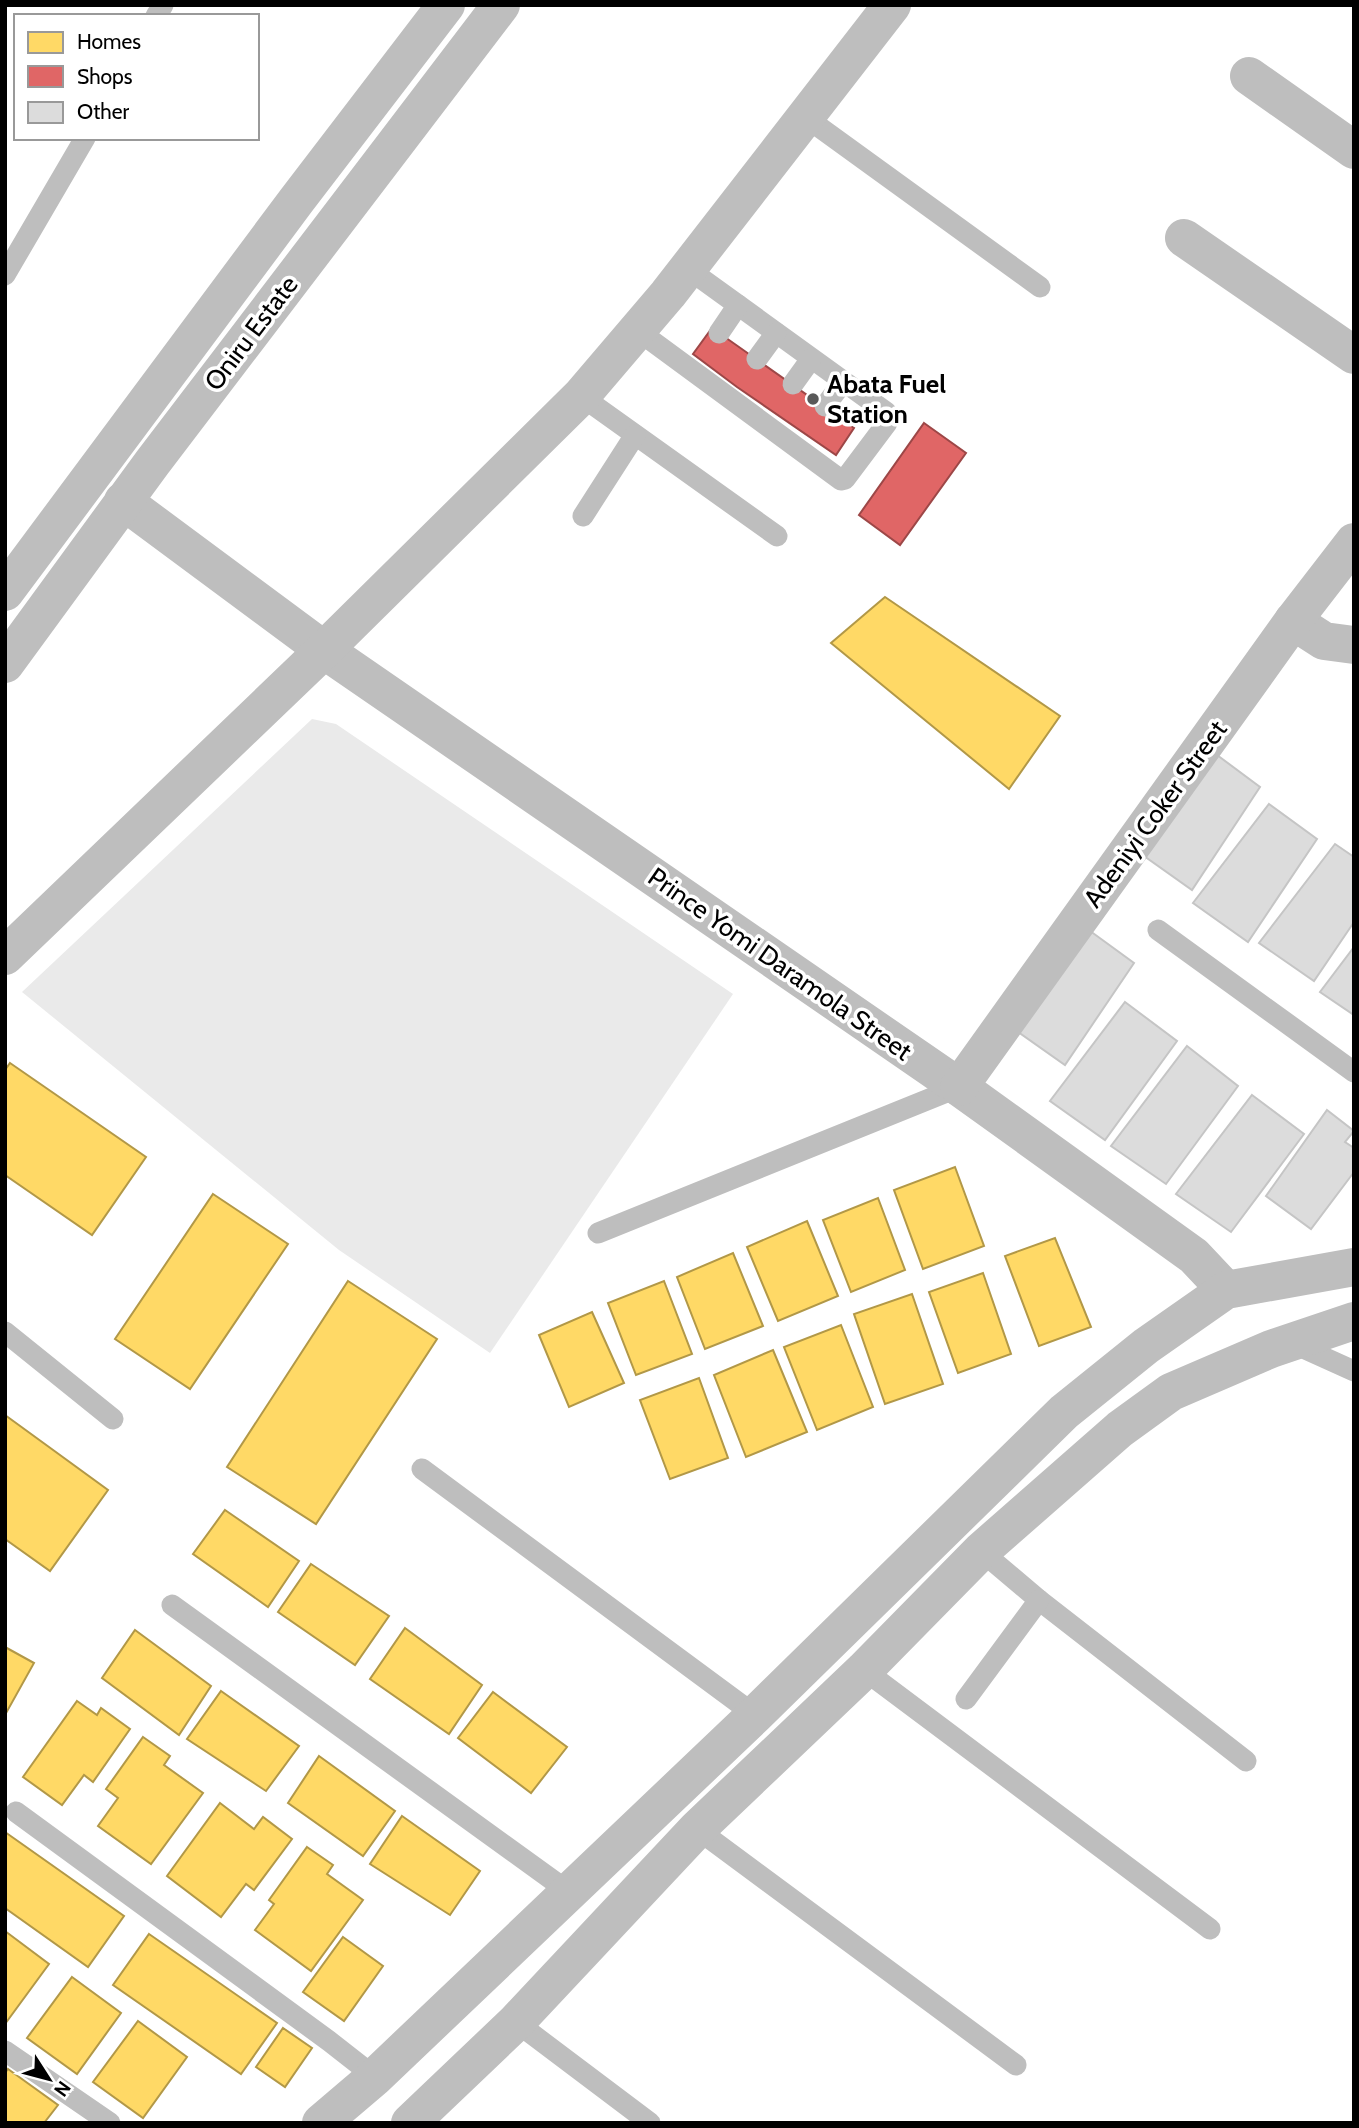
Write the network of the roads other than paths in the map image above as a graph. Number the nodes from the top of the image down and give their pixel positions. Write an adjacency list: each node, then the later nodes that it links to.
1 (446, 5): 24 (street, Oniru Estate)
2 (501, 5): 24 (street, Oniru Estate)
3 (892, 5): 5 (street)
4 (1249, 76): 7 (street)
5 (804, 117): 9 (street); 11 (lane)
6 (84, 140): 10 (lane)
7 (1354, 150)
8 (1184, 238): 16 (street)
9 (688, 267): 12 (lane); 13 (street)
10 (5, 275)
11 (1040, 287)
12 (738, 305): 14 (lane); 15 (lane)
13 (637, 330): 19 (lane); 21 (street)
14 (719, 333)
15 (776, 333): 17 (lane); 18 (lane)
16 (1354, 355)
17 (757, 359)
18 (811, 359): 19 (lane); 20 (lane)
19 (843, 382): 22 (lane)
20 (793, 384)
21 (581, 396): 23 (lane); 32 (street)
22 (825, 406)
23 (635, 435): 26 (lane); 27 (lane)
24 (136, 451): 25 (street, Oniru Estate); 29 (street, Oniru Estate)
25 (123, 501): 32 (street, Prince Yomi Daramola Street); 33 (street, Oniru Estate)
26 (583, 516)
27 (777, 536)
28 (1354, 542): 30 (street, Adeniyi Coker Street)
29 (6, 591)
30 (1293, 621): 31 (street); 37 (street, Adeniyi Coker Street)
31 (1354, 645)
32 (324, 650): 35 (street); 37 (street, Prince Yomi Daramola Street)
33 (5, 664)
34 (1158, 930): 36 (lane)
35 (5, 956)
36 (1354, 1072)
37 (959, 1087): 38 (lane); 40 (street, Prince Yomi Daramola Street)
38 (598, 1233)
39 (1354, 1267): 40 (street)
40 (1227, 1290): 52 (street)
41 (1354, 1321): 43 (street)
42 (5, 1332): 45 (lane)
43 (1290, 1342): 44 (lane); 47 (street)
44 (1354, 1371)
45 (113, 1419)
46 (422, 1469): 52 (lane)
47 (981, 1551): 48 (lane); 50 (street)
48 (1039, 1600): 51 (lane); 53 (lane)
49 (172, 1605): 56 (lane)
50 (864, 1670): 55 (street); 57 (lane)
51 (966, 1699)
52 (755, 1715): 56 (street)
53 (1246, 1761)
54 (16, 1812): 61 (lane)
55 (697, 1829): 58 (street); 60 (lane)
56 (569, 1892): 61 (street)
57 (1210, 1929)
58 (516, 2022): 64 (street); 65 (lane)
59 (5, 2051): 62 (lane)
60 (1016, 2065)
61 (375, 2077): 63 (street)
62 (110, 2123)
63 (321, 2123)
64 (410, 2123)
65 (650, 2123)

